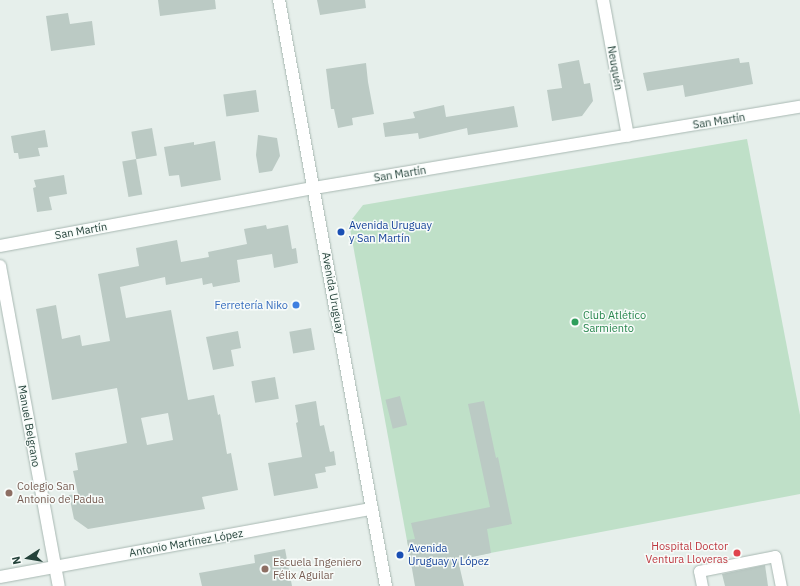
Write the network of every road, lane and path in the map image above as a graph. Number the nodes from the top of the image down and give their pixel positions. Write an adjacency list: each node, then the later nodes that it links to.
1 (279, 0): 5 (street, Avenida Uruguay)
2 (603, 0): 4 (street, Neuquén)
3 (800, 107): 4 (street, San Martín)
4 (628, 136): 5 (street, San Martín)
5 (314, 188): 6 (street, San Martín); 8 (street, Avenida Uruguay)
6 (0, 246)
7 (0, 266): 9 (street, Manuel Belgrano)
8 (372, 509): 9 (street, Antonio Martínez López); 12 (street, Avenida Uruguay)
9 (55, 566): 10 (street, Antonio Martínez López); 11 (street, Manuel Belgrano)
10 (0, 576)
11 (59, 586)
12 (386, 586)
13 (702, 586): 14 (lane)
14 (781, 586)

